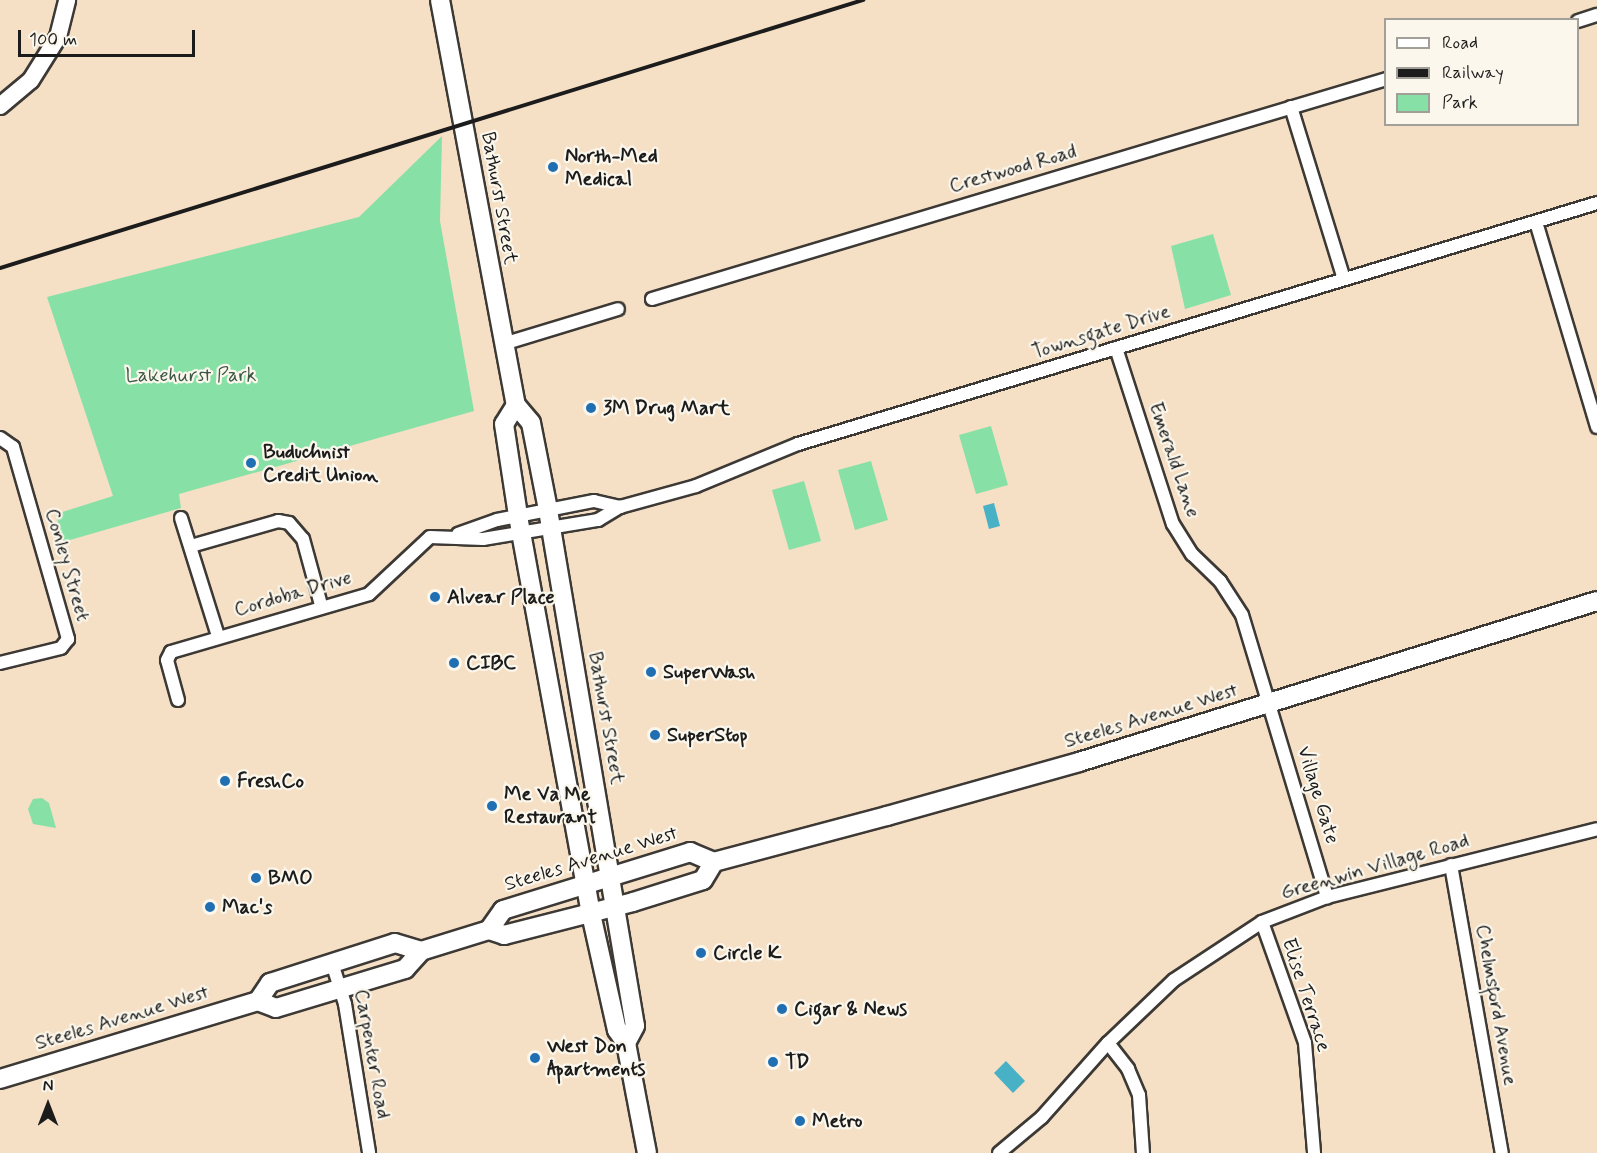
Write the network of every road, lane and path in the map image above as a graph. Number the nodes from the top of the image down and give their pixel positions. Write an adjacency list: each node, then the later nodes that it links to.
1 (68, 0): 6 (street)
2 (440, 0): 13 (main road, Bathurst Street)
3 (1597, 15): 4 (street)
4 (1579, 21)
5 (1384, 80): 7 (street, Crestwood Road)
6 (0, 106)
7 (1291, 107): 10 (street); 11 (street, Crestwood Road)
8 (1597, 203): 9 (street, Townsgate Drive)
9 (1536, 222): 10 (street, Townsgate Drive); 16 (street)
10 (1344, 279): 14 (street, Townsgate Drive)
11 (652, 299)
12 (618, 309): 13 (street)
13 (503, 345): 15 (main road, Bathurst Street)
14 (1116, 348): 18 (street, Townsgate Drive); 29 (street, Emerald Lane)
15 (516, 405): 20 (main road, Bathurst Street); 21 (main road, Bathurst Street)
16 (1597, 427)
17 (0, 438): 27 (street, Conley Street)
18 (620, 507): 20 (street, Townsgate Drive); 20 (street, Townsgate Drive)
19 (181, 518): 23 (street)
20 (549, 519): 21 (street, Townsgate Drive); 21 (street, Townsgate Drive); 33 (main road, Bathurst Street)
21 (520, 524): 22 (street, Cordoba Drive); 22 (street, Cordoba Drive); 34 (main road, Bathurst Street)
22 (457, 535): 25 (street, Cordoba Drive)
23 (191, 546): 25 (street); 26 (street)
24 (1597, 601): 29 (main road, Steeles Avenue West)
25 (321, 605): 26 (street, Cordoba Drive)
26 (218, 636): 28 (street, Cordoba Drive)
27 (0, 663)
28 (178, 700)
29 (1270, 704): 31 (main road, Steeles Avenue West); 35 (street, Village Gate)
30 (1597, 829): 32 (street, Greenwin Village Road)
31 (714, 862): 33 (main road, Steeles Avenue West); 36 (main road, Steeles Avenue West)
32 (1451, 865): 35 (street, Greenwin Village Road); 52 (street, Chelmsford Avenue)
33 (610, 877): 34 (main road, Steeles Avenue West); 36 (main road, Bathurst Street)
34 (586, 884): 37 (main road, Bathurst Street); 39 (main road, Steeles Avenue West)
35 (1327, 897): 38 (street, Greenwin Village Road)
36 (614, 908): 37 (main road, Steeles Avenue West); 44 (main road, Bathurst Street)
37 (591, 914): 39 (main road, Steeles Avenue West); 44 (main road, Bathurst Street)
38 (1262, 922): 45 (street, Greenwin Village Road); 51 (street, Elise Terrace)
39 (489, 930): 40 (main road, Steeles Avenue West)
40 (421, 951): 41 (main road, Steeles Avenue West); 42 (main road, Steeles Avenue West)
41 (332, 963): 42 (street, Carpenter Road); 43 (main road, Steeles Avenue West)
42 (341, 986): 43 (main road, Steeles Avenue West); 47 (street, Carpenter Road)
43 (258, 1001): 46 (main road, Steeles Avenue West)
44 (626, 1043): 48 (main road, Bathurst Street)
45 (1108, 1043): 49 (street, Greenwin Village Road); 50 (street)
46 (0, 1079)
47 (369, 1153)
48 (647, 1153)
49 (999, 1153)
50 (1143, 1153)
51 (1314, 1153)
52 (1502, 1153)

